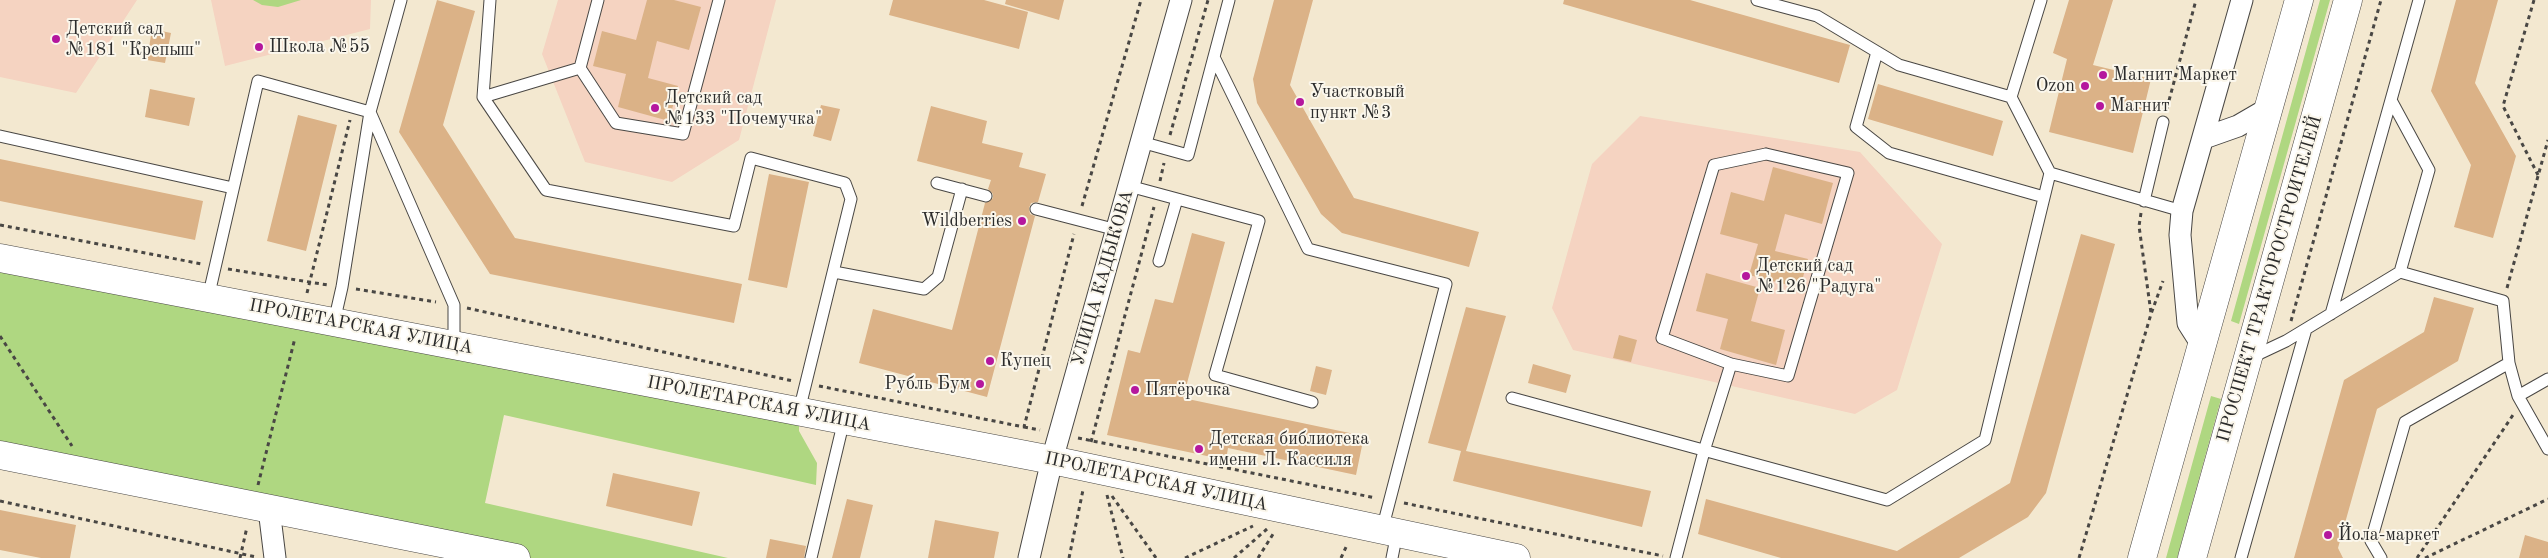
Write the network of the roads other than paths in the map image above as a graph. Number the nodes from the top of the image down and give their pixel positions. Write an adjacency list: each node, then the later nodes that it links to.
1 (401, 0): 20 (lane)
2 (490, 0): 16 (lane)
3 (598, 0): 15 (lane)
4 (719, 0): 15 (lane)
5 (1181, 0): 24 (street, УЛИЦА КАДЫКОВА)
6 (1229, 0): 14 (lane)
7 (1757, 0): 13 (lane)
8 (2041, 0): 17 (lane)
9 (2242, 0): 23 (street)
10 (2299, 0): 19 (street)
11 (2348, 0): 47 (street, ПРОСПЕКТ ТРАКТОРОСТРОИТЕЛЕЙ)
12 (2419, 0): 18 (lane)
13 (1877, 52): 17 (lane); 31 (lane)
14 (1214, 57): 24 (lane); 61 (lane)
15 (580, 68): 16 (lane)
16 (483, 97): 39 (lane)
17 (2011, 98): 25 (lane)
18 (2391, 100): 40 (lane); 42 (lane)
19 (2269, 108): 23 (street); 46 (street)
20 (370, 112): 28 (lane); 43 (lane); 45 (lane)
21 (2163, 122): 33 (lane)
22 (0, 136): 28 (lane)
23 (2204, 138): 35 (street)
24 (1141, 142): 27 (street, УЛИЦА КАДЫКОВА)
25 (2050, 173): 31 (lane); 33 (lane)
26 (937, 183): 29 (lane)
27 (1129, 186): 32 (lane); 36 (street, УЛИЦА КАДЫКОВА)
28 (233, 188): 41 (lane)
29 (962, 190): 30 (lane); 39 (lane)
30 (986, 196)
31 (2044, 197): 57 (lane)
32 (1177, 199): 38 (lane); 53 (lane)
33 (2144, 201): 35 (lane)
34 (1036, 209): 36 (lane)
35 (2182, 211): 46 (street)
36 (1117, 230): 59 (street, УЛИЦА КАДЫКОВА)
37 (0, 258): 41 (street, ПРОЛЕТАРСКАЯ УЛИЦА)
38 (1159, 261)
39 (834, 272): 54 (lane)
40 (2400, 272): 42 (lane); 48 (lane)
41 (208, 298): 43 (street, ПРОЛЕТАРСКАЯ УЛИЦА)
42 (2331, 314): 44 (lane)
43 (334, 322): 45 (street, ПРОЛЕТАРСКАЯ УЛИЦА)
44 (2306, 329): 47 (lane); 70 (lane)
45 (454, 345): 54 (street, ПРОЛЕТАРСКАЯ УЛИЦА)
46 (2202, 345): 69 (street)
47 (2248, 358): 62 (street, ПРОСПЕКТ ТРАКТОРОСТРОИТЕЛЕЙ)
48 (2509, 363): 52 (lane); 71 (lane)
49 (1731, 364): 49 (lane); 57 (lane)
50 (2548, 379): 52 (lane)
51 (1512, 398): 57 (lane)
52 (2520, 399): 56 (lane)
53 (1312, 402)
54 (799, 411): 55 (street, ПРОЛЕТАРСКАЯ УЛИЦА)
55 (844, 420): 59 (street, ПРОЛЕТАРСКАЯ УЛИЦА); 65 (lane)
56 (2548, 449)
57 (1704, 451): 68 (lane)
58 (0, 455): 60 (street)
59 (1052, 460): 61 (street, ПРОЛЕТАРСКАЯ УЛИЦА); 66 (street, УЛИЦА КАДЫКОВА)
60 (269, 509): 63 (street); 64 (street)
61 (1390, 540): 67 (street, ПРОЛЕТАРСКАЯ УЛИЦА)
62 (2196, 550)
63 (275, 558)
64 (516, 558)
65 (810, 558)
66 (1030, 558)
67 (1516, 558)
68 (1676, 558)
69 (2142, 558)
70 (2240, 558)
71 (2381, 558)

